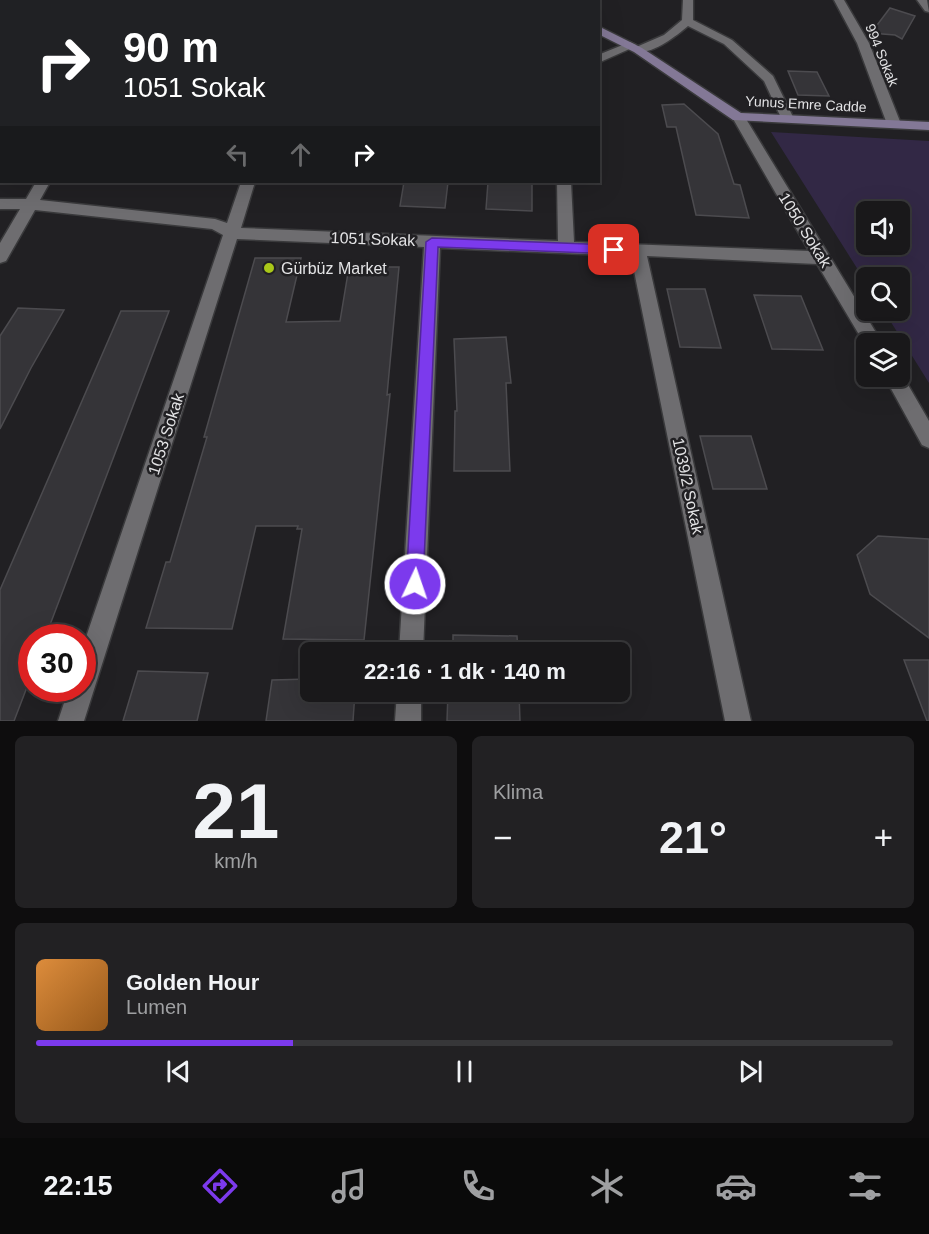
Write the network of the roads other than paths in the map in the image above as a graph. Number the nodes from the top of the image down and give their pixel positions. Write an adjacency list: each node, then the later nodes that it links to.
1 (688, 0): 5 (street)
2 (839, 0): 11 (street, 994 Sokak)
3 (922, 0): 4 (street)
4 (929, 9)
5 (687, 21): 7 (street); 10 (street)
6 (600, 30): 7 (street, Yunus Emre Cadde)
7 (634, 47): 8 (street); 9 (street, Yunus Emre Cadde)
8 (600, 59)
9 (738, 117): 10 (street, Yunus Emre Cadde); 23 (street, 1050 Sokak)
10 (788, 119): 11 (street, Yunus Emre Cadde)
11 (894, 124): 12 (street, Yunus Emre Cadde)
12 (929, 126)
13 (42, 183): 17 (street)
14 (248, 183): 18 (street, 1053 Sokak)
15 (564, 183): 20 (street)
16 (0, 204): 17 (street, 1051 Sokak)
17 (30, 204): 18 (street, 1051 Sokak); 22 (street)
18 (232, 233): 19 (street, 1051 Sokak); 28 (street, 1053 Sokak)
19 (432, 242): 20 (street, 1051 Sokak); 27 (street)
20 (566, 248): 21 (street, 1051 Sokak)
21 (638, 251): 23 (street, 1051 Sokak); 33 (street, 1039/2 Sokak)
22 (0, 257)
23 (822, 258): 24 (street, 1050 Sokak)
24 (867, 333)
25 (899, 387): 26 (street)
26 (929, 439)
27 (412, 642)
28 (96, 646)
29 (77, 702): 31 (street, 1053 Sokak)
30 (409, 702): 32 (street)
31 (71, 721)
32 (408, 721)
33 (738, 721)

